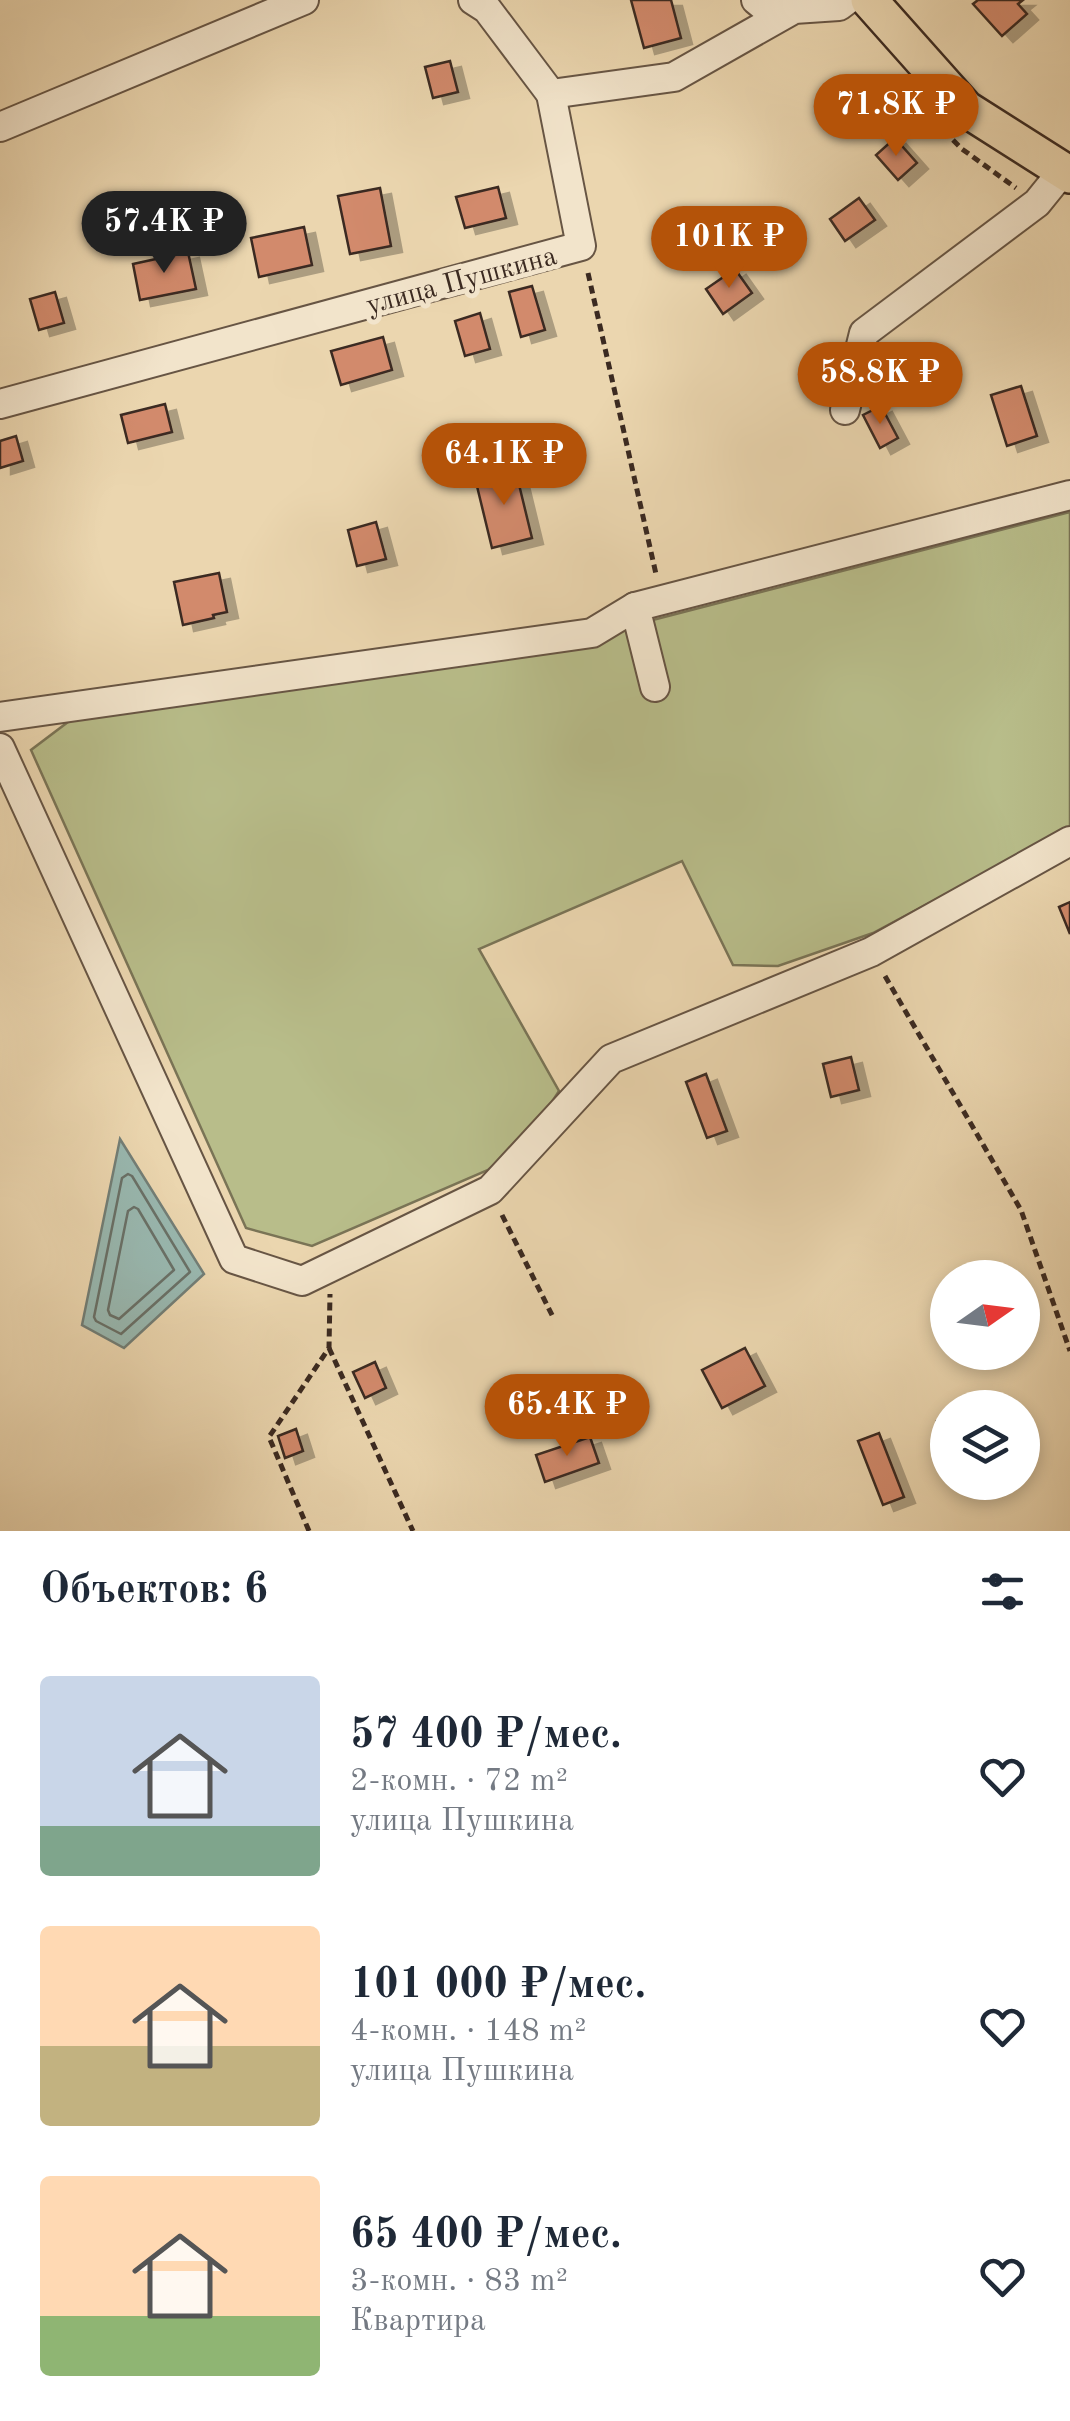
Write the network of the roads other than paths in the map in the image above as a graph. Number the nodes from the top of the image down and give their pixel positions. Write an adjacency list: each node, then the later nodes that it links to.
1 (304, 0): 8 (street)
2 (474, 0): 7 (street)
3 (756, 0): 6 (street)
4 (847, 0): 6 (street)
5 (869, 0): 9 (main road)
6 (794, 8): 7 (street)
7 (551, 94): 10 (street, улица Пушкина)
8 (0, 127)
9 (1066, 174): 11 (street)
10 (0, 404)
11 (844, 410)
12 (1070, 495): 13 (street)
13 (649, 604): 14 (street); 15 (street)
14 (655, 687)
15 (0, 717)
16 (0, 748): 17 (street)
17 (1070, 841)

